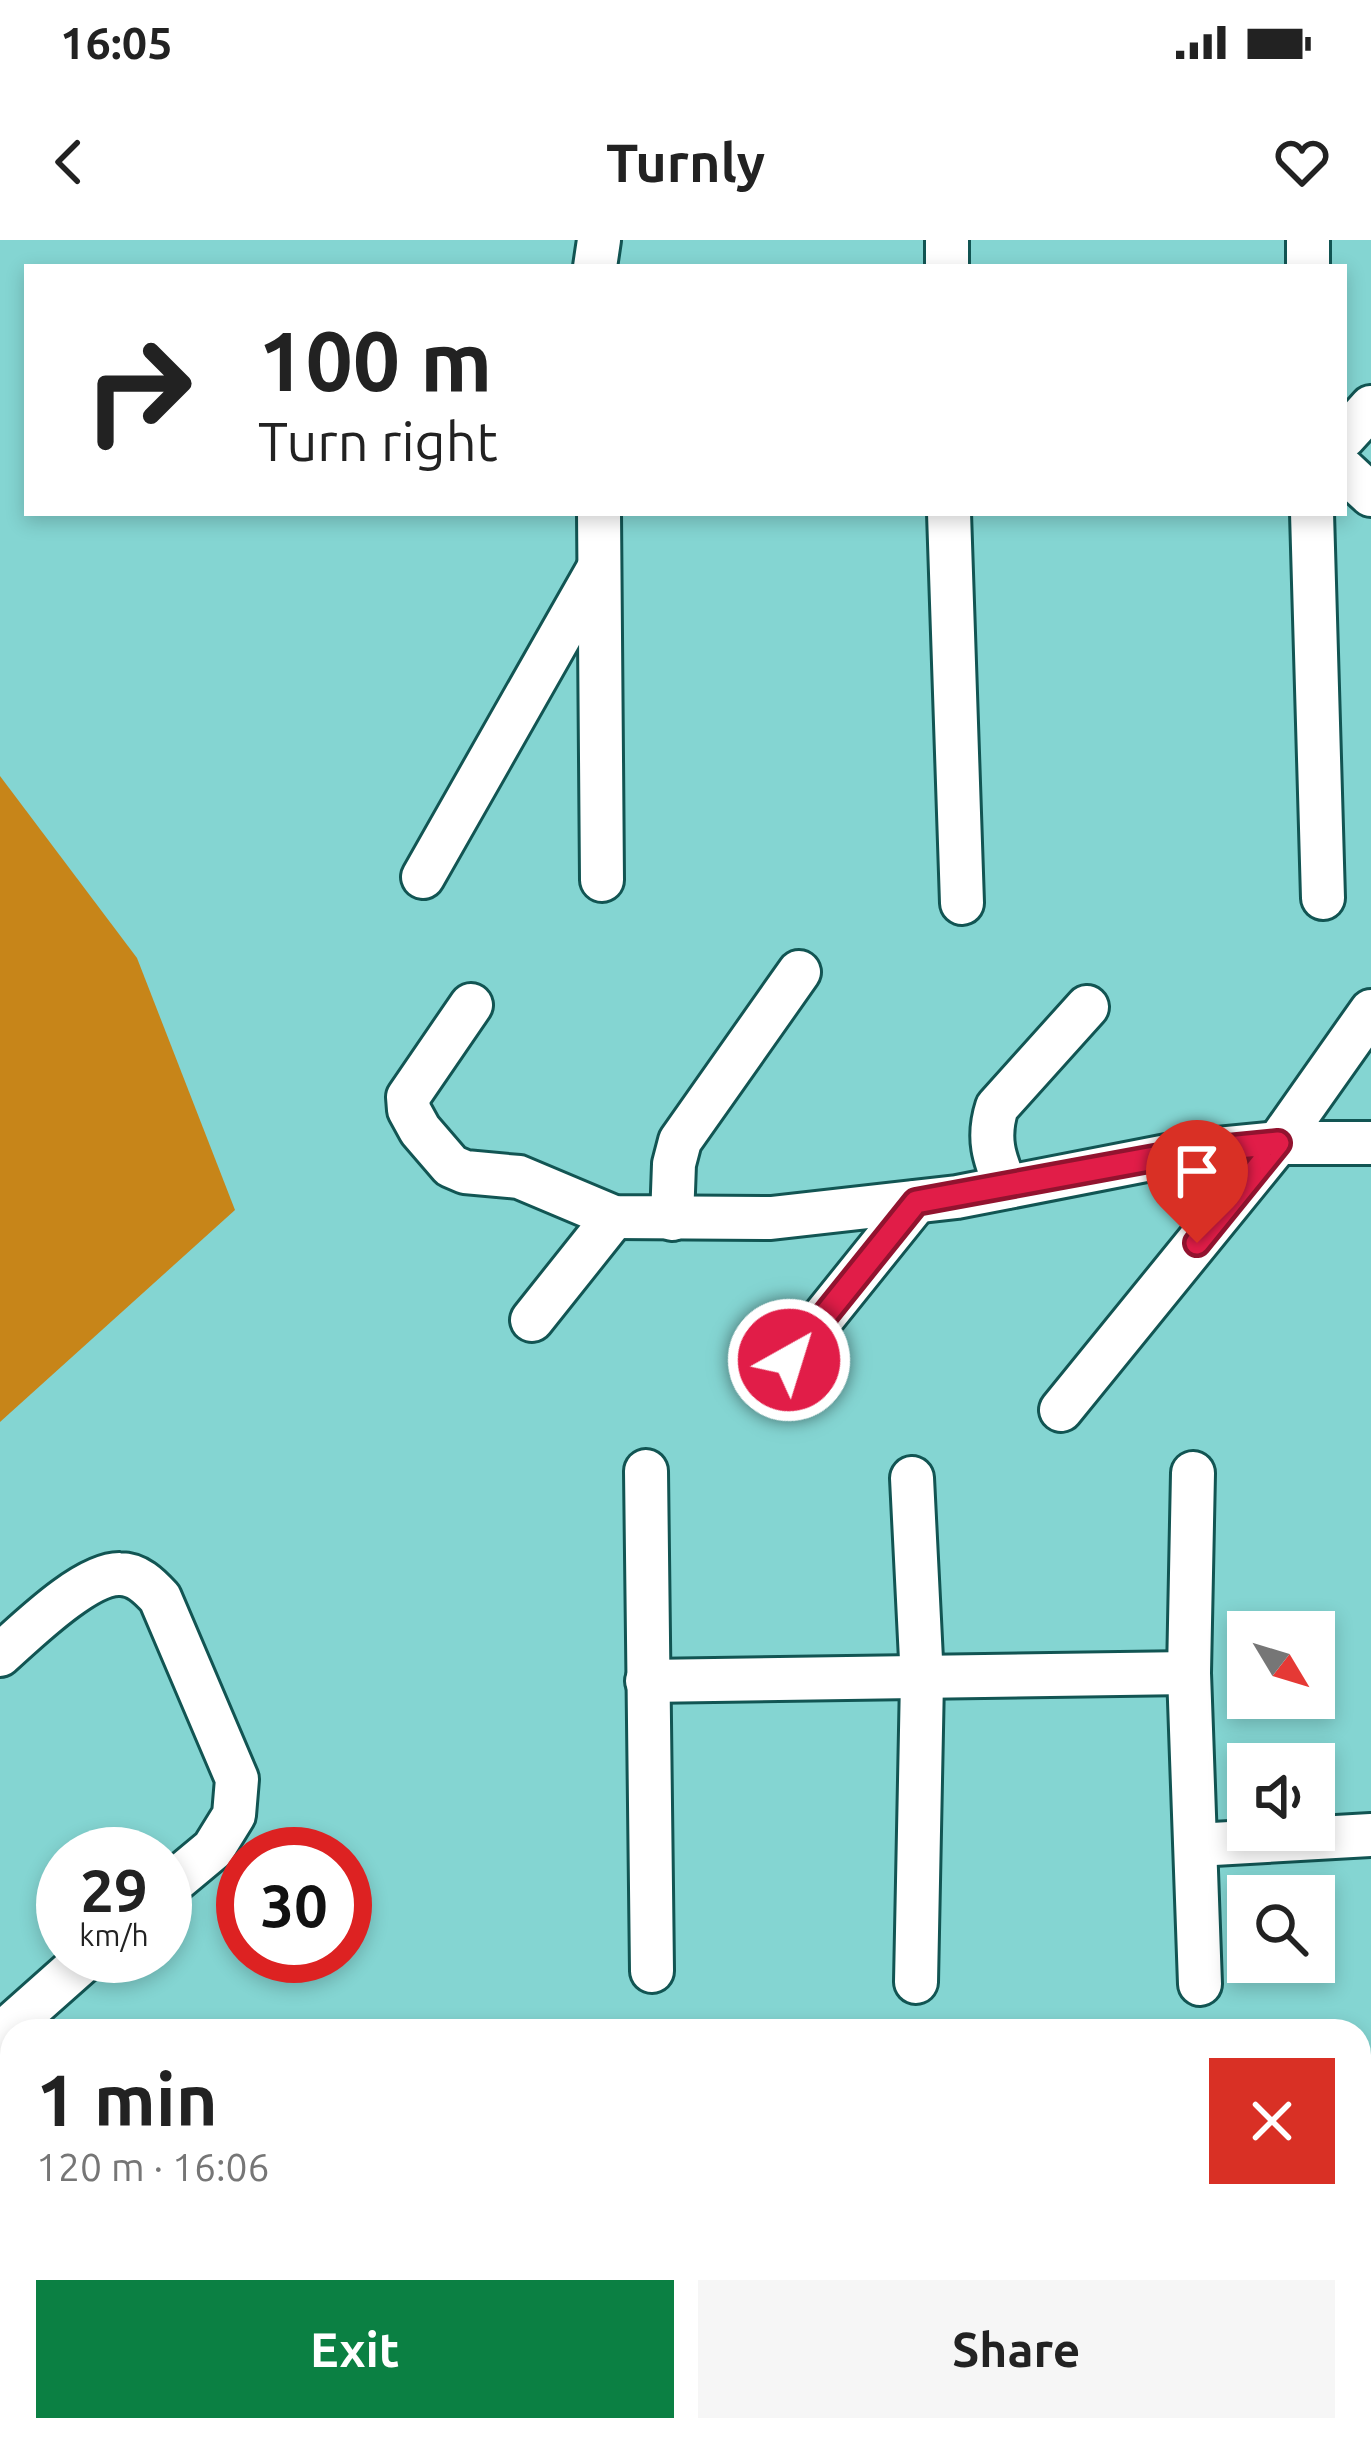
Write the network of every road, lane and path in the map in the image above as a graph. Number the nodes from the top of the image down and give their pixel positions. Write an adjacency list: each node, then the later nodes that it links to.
1 (1371, 406): 2 (street)
2 (1347, 434)
3 (1347, 473): 4 (street)
4 (1371, 495)
5 (599, 516): 8 (street)
6 (949, 516): 12 (street)
7 (1312, 516): 11 (street)
8 (599, 568): 9 (street); 10 (street)
9 (423, 877)
10 (602, 880)
11 (1323, 898)
12 (962, 903)
13 (799, 973): 22 (street)
14 (471, 1005): 21 (street)
15 (1087, 1007): 19 (street)
16 (1371, 1011): 18 (street)
17 (1371, 1142): 18 (street)
18 (1278, 1143): 19 (street); 25 (street)
19 (1006, 1187): 20 (street)
20 (916, 1202): 22 (street); 24 (street)
21 (614, 1216): 22 (street); 23 (street)
22 (672, 1219)
23 (532, 1320)
24 (789, 1360)
25 (1061, 1410)
26 (646, 1472): 32 (street)
27 (1193, 1473): 30 (street)
28 (912, 1478): 31 (street)
29 (0, 1655): 35 (street)
30 (1189, 1673): 31 (street); 34 (street)
31 (922, 1680): 32 (street); 37 (street)
32 (647, 1681): 36 (street)
33 (1371, 1835): 34 (street)
34 (1196, 1845): 39 (street)
35 (192, 1866)
36 (652, 1971)
37 (916, 1982)
38 (59, 1983): 40 (street)
39 (1200, 1984)
40 (18, 2019)

